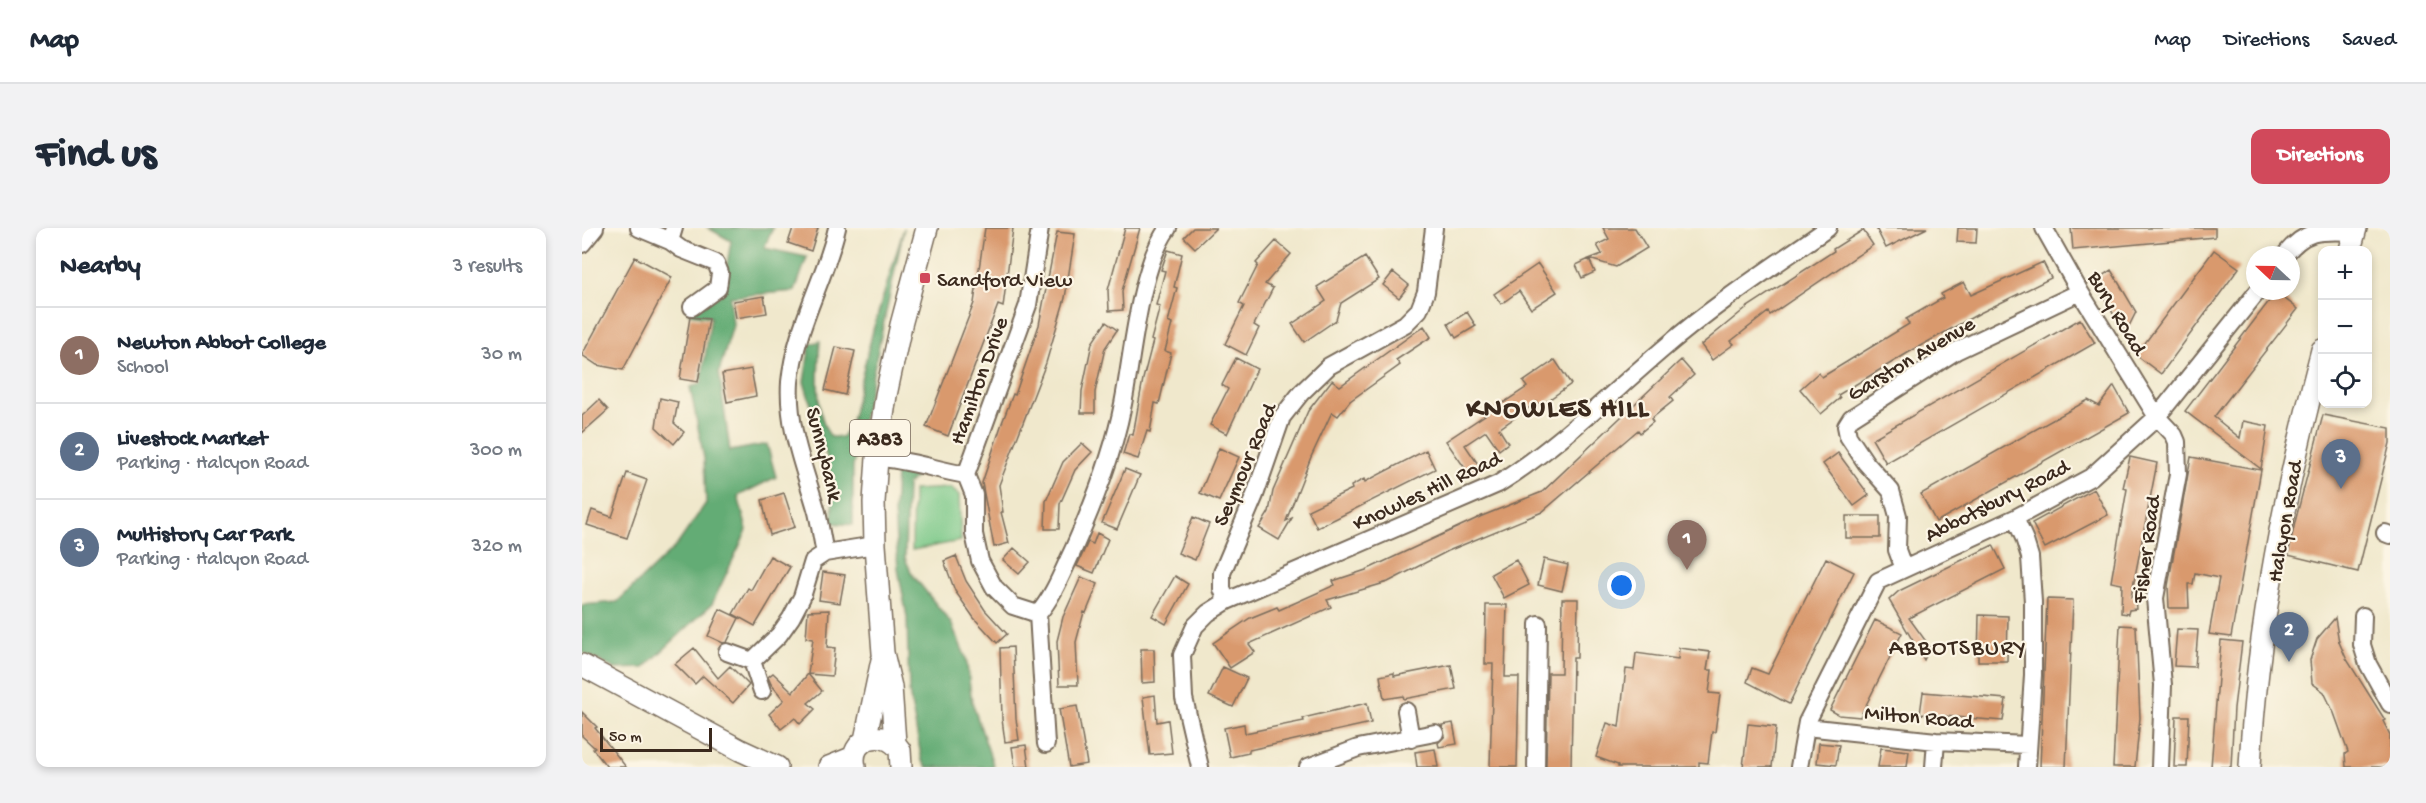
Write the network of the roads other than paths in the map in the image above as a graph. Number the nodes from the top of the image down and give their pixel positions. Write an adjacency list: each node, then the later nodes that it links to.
1 (595, 228): 12 (street)
2 (639, 228): 10 (street)
3 (837, 228): 23 (street, Sunnybank)
4 (927, 228): 19 (main road, A383)
5 (1040, 228): 20 (street, Hamilton Drive)
6 (1168, 228): 26 (street)
7 (1434, 228): 25 (street, Seymour Road)
8 (1828, 228): 25 (street, Knowles Hill Road)
9 (2044, 228): 14 (street, Bury Road)
10 (672, 234): 16 (street)
11 (2354, 237): 13 (street)
12 (582, 244)
13 (2292, 246)
14 (2080, 292): 18 (street, Bury Road); 24 (street, Garston Avenue)
15 (2251, 300): 18 (street, Abbotsbury Road)
16 (693, 307)
17 (2321, 354): 54 (main road, Halcyon Road)
18 (2157, 417): 21 (street, Abbotsbury Road); 53 (street, Fisher Road)
19 (877, 458): 20 (street); 22 (main road, A383)
20 (966, 475): 26 (street)
21 (2015, 518): 24 (street, Abbotsbury Road); 42 (street)
22 (875, 545): 23 (street); 30 (main road, A383)
23 (825, 553): 31 (street)
24 (1904, 569): 36 (street, Abbotsbury Road)
25 (1227, 601): 47 (street, Knowles Hill Road)
26 (1038, 614): 41 (street)
27 (2363, 616): 34 (street)
28 (1538, 624): 49 (street)
29 (727, 652): 31 (street)
30 (883, 653): 40 (main road, A383); 43 (main road, A383)
31 (752, 662): 33 (street)
32 (582, 665): 44 (main road)
33 (762, 690)
34 (2390, 704)
35 (1406, 711): 38 (street)
36 (1806, 727): 39 (street, Milton Road); 50 (street, Abbotsbury Road)
37 (1435, 733): 38 (street)
38 (1411, 739): 48 (street)
39 (1936, 741): 42 (street, Milton Road); 51 (street)
40 (895, 743): 43 (main road); 46 (main road)
41 (1046, 744)
42 (2028, 745): 52 (street)
43 (858, 755): 45 (main road)
44 (777, 767)
45 (829, 767)
46 (901, 767)
47 (1200, 767)
48 (1308, 767)
49 (1536, 767)
50 (1799, 767)
51 (1934, 767)
52 (2027, 767)
53 (2160, 767)
54 (2250, 767)

